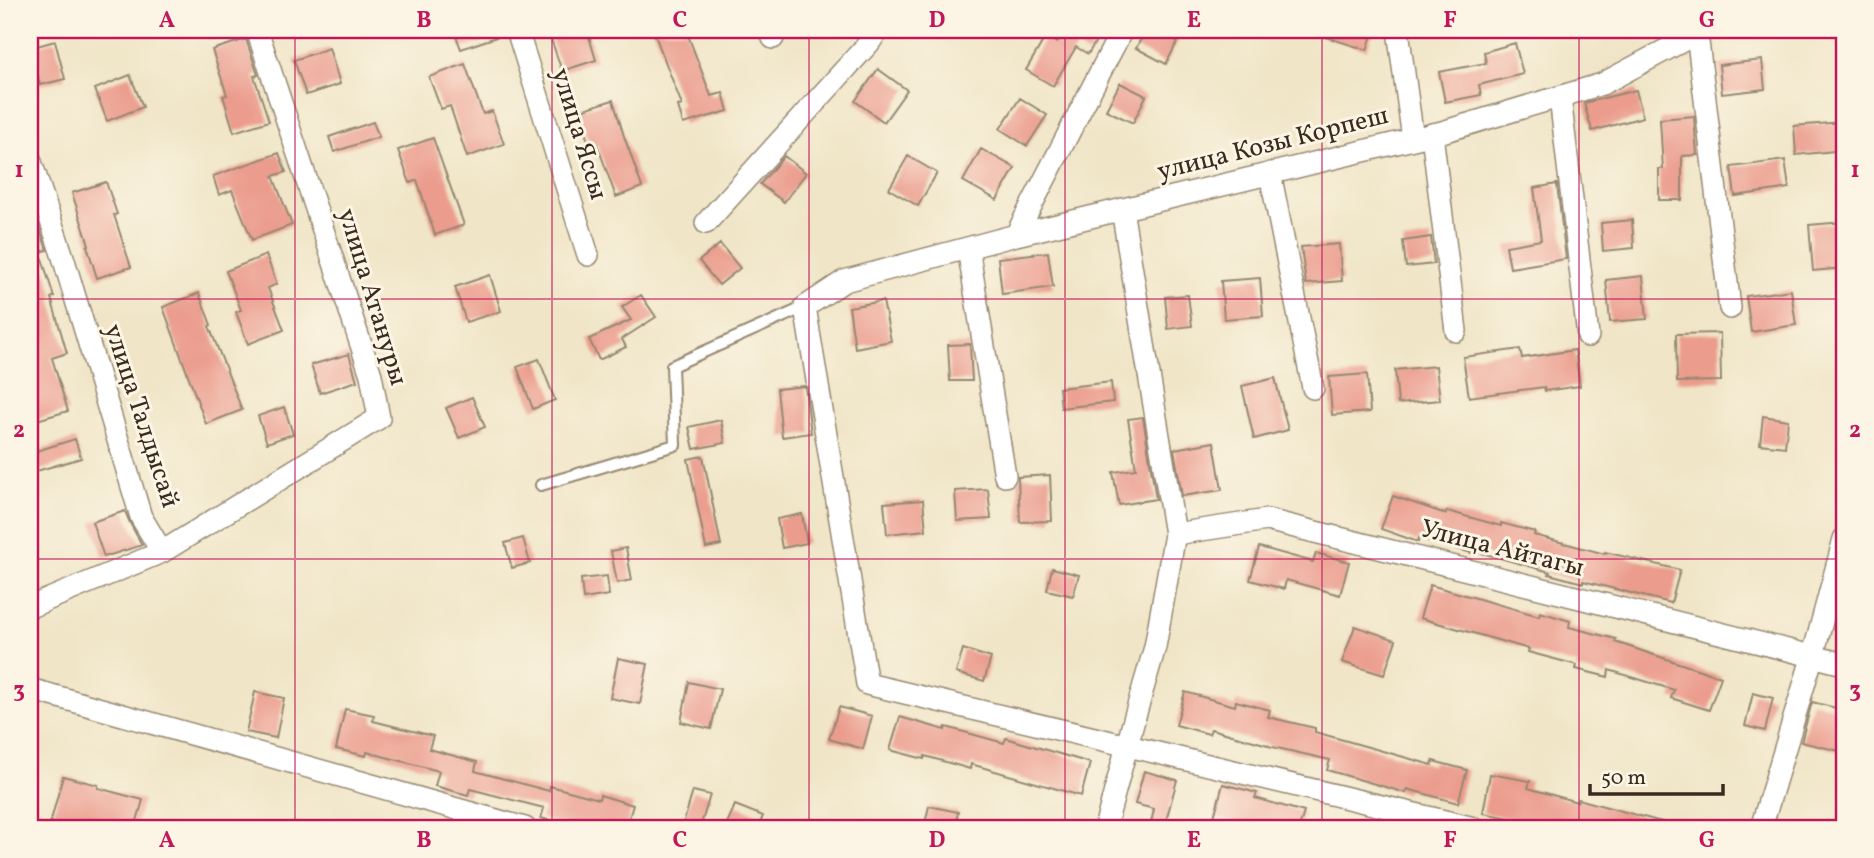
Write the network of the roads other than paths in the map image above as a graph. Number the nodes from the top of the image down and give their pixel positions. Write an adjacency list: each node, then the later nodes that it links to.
1 (257, 30): 25 (street, улица Атануры)
2 (517, 30): 15 (street, улица Яссы)
3 (878, 30): 12 (street)
4 (1122, 30): 13 (street)
5 (1398, 30): 8 (street)
6 (1700, 31): 7 (street, улица Козы Корпеш); 17 (street)
7 (1560, 97): 8 (street, улица Козы Корпеш); 19 (street)
8 (1422, 137): 10 (street, улица Козы Корпеш); 18 (street)
9 (30, 159): 25 (street, улица Талдысай)
10 (1270, 173): 11 (street, улица Козы Корпеш); 20 (street)
11 (1122, 209): 13 (street, улица Козы Корпеш); 23 (street)
12 (706, 223)
13 (1016, 235): 14 (street, улица Козы Корпеш)
14 (968, 248): 16 (street, улица Козы Корпеш); 21 (street)
15 (588, 255)
16 (805, 307): 22 (lane); 30 (street)
17 (1730, 308)
18 (1456, 331)
19 (1588, 336)
20 (1313, 388)
21 (1006, 476)
22 (541, 485)
23 (1175, 534): 27 (street, Улица Айтагы); 30 (street)
24 (1844, 539): 27 (street)
25 (162, 552): 26 (street)
26 (30, 607)
27 (1813, 655): 28 (street, Улица Айтагы); 34 (street)
28 (1844, 664)
29 (30, 689): 31 (street)
30 (1127, 745): 32 (street); 33 (street)
31 (526, 828)
32 (1105, 828)
33 (1474, 828)
34 (1761, 828)

